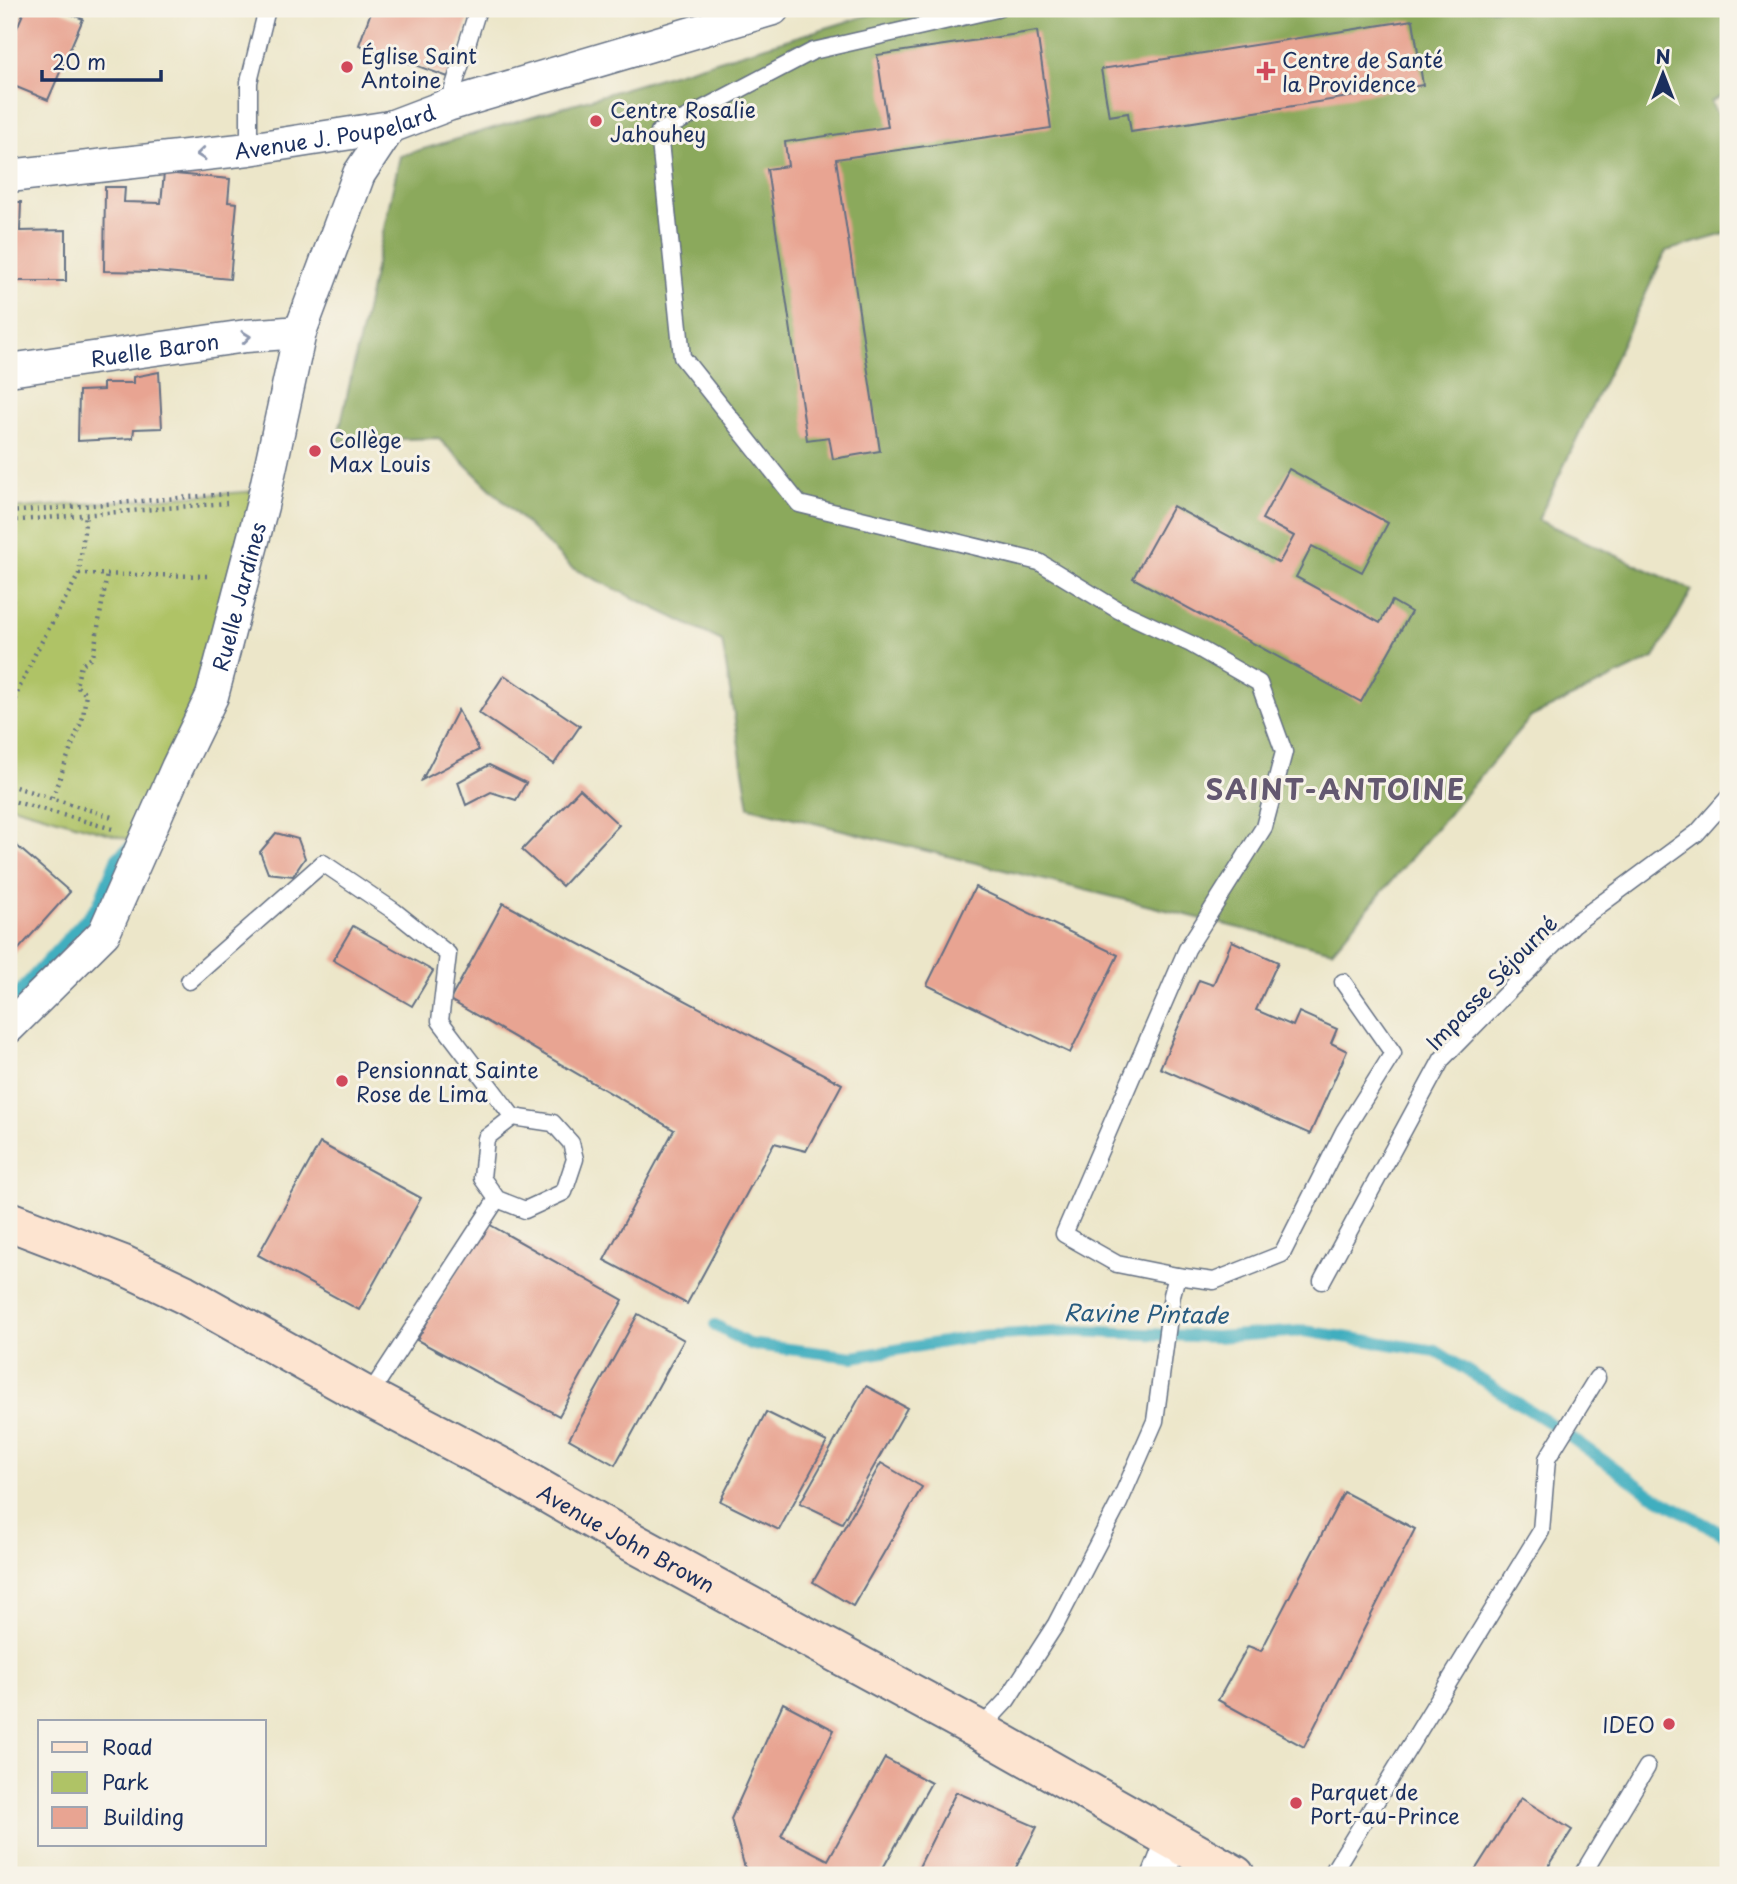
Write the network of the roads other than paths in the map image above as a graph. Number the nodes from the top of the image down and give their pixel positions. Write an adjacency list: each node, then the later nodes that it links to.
1 (267, 9): 7 (lane)
2 (478, 9): 5 (lane)
3 (773, 9): 5 (street, Avenue J. Poupelard)
4 (997, 9): 18 (lane)
5 (448, 105): 6 (street, Avenue J. Poupelard)
6 (390, 127): 7 (street, Avenue J. Poupelard); 9 (street, Ruelle Jardines)
7 (249, 149): 8 (street, Avenue J. Poupelard, one-way to 8)
8 (9, 176)
9 (300, 332): 10 (street, Ruelle Baron, one-way to 9); 14 (street, Ruelle Jardines)
10 (9, 370)
11 (1728, 798): 19 (lane, Impasse Séjourné)
12 (189, 981): 15 (lane)
13 (1343, 982): 18 (lane)
14 (9, 1027)
15 (513, 1117): 16 (lane); 16 (lane)
16 (497, 1199): 21 (lane)
17 (9, 1221): 21 (main road, Avenue John Brown)
18 (1177, 1276): 22 (lane)
19 (1322, 1281)
20 (1597, 1378): 27 (lane)
21 (368, 1397): 22 (main road, Avenue John Brown)
22 (979, 1730): 24 (main road, Avenue John Brown)
23 (1647, 1767): 28 (lane)
24 (1173, 1839): 25 (street); 26 (main road, Avenue John Brown)
25 (1159, 1875)
26 (1234, 1875)
27 (1331, 1875)
28 (1582, 1875)

